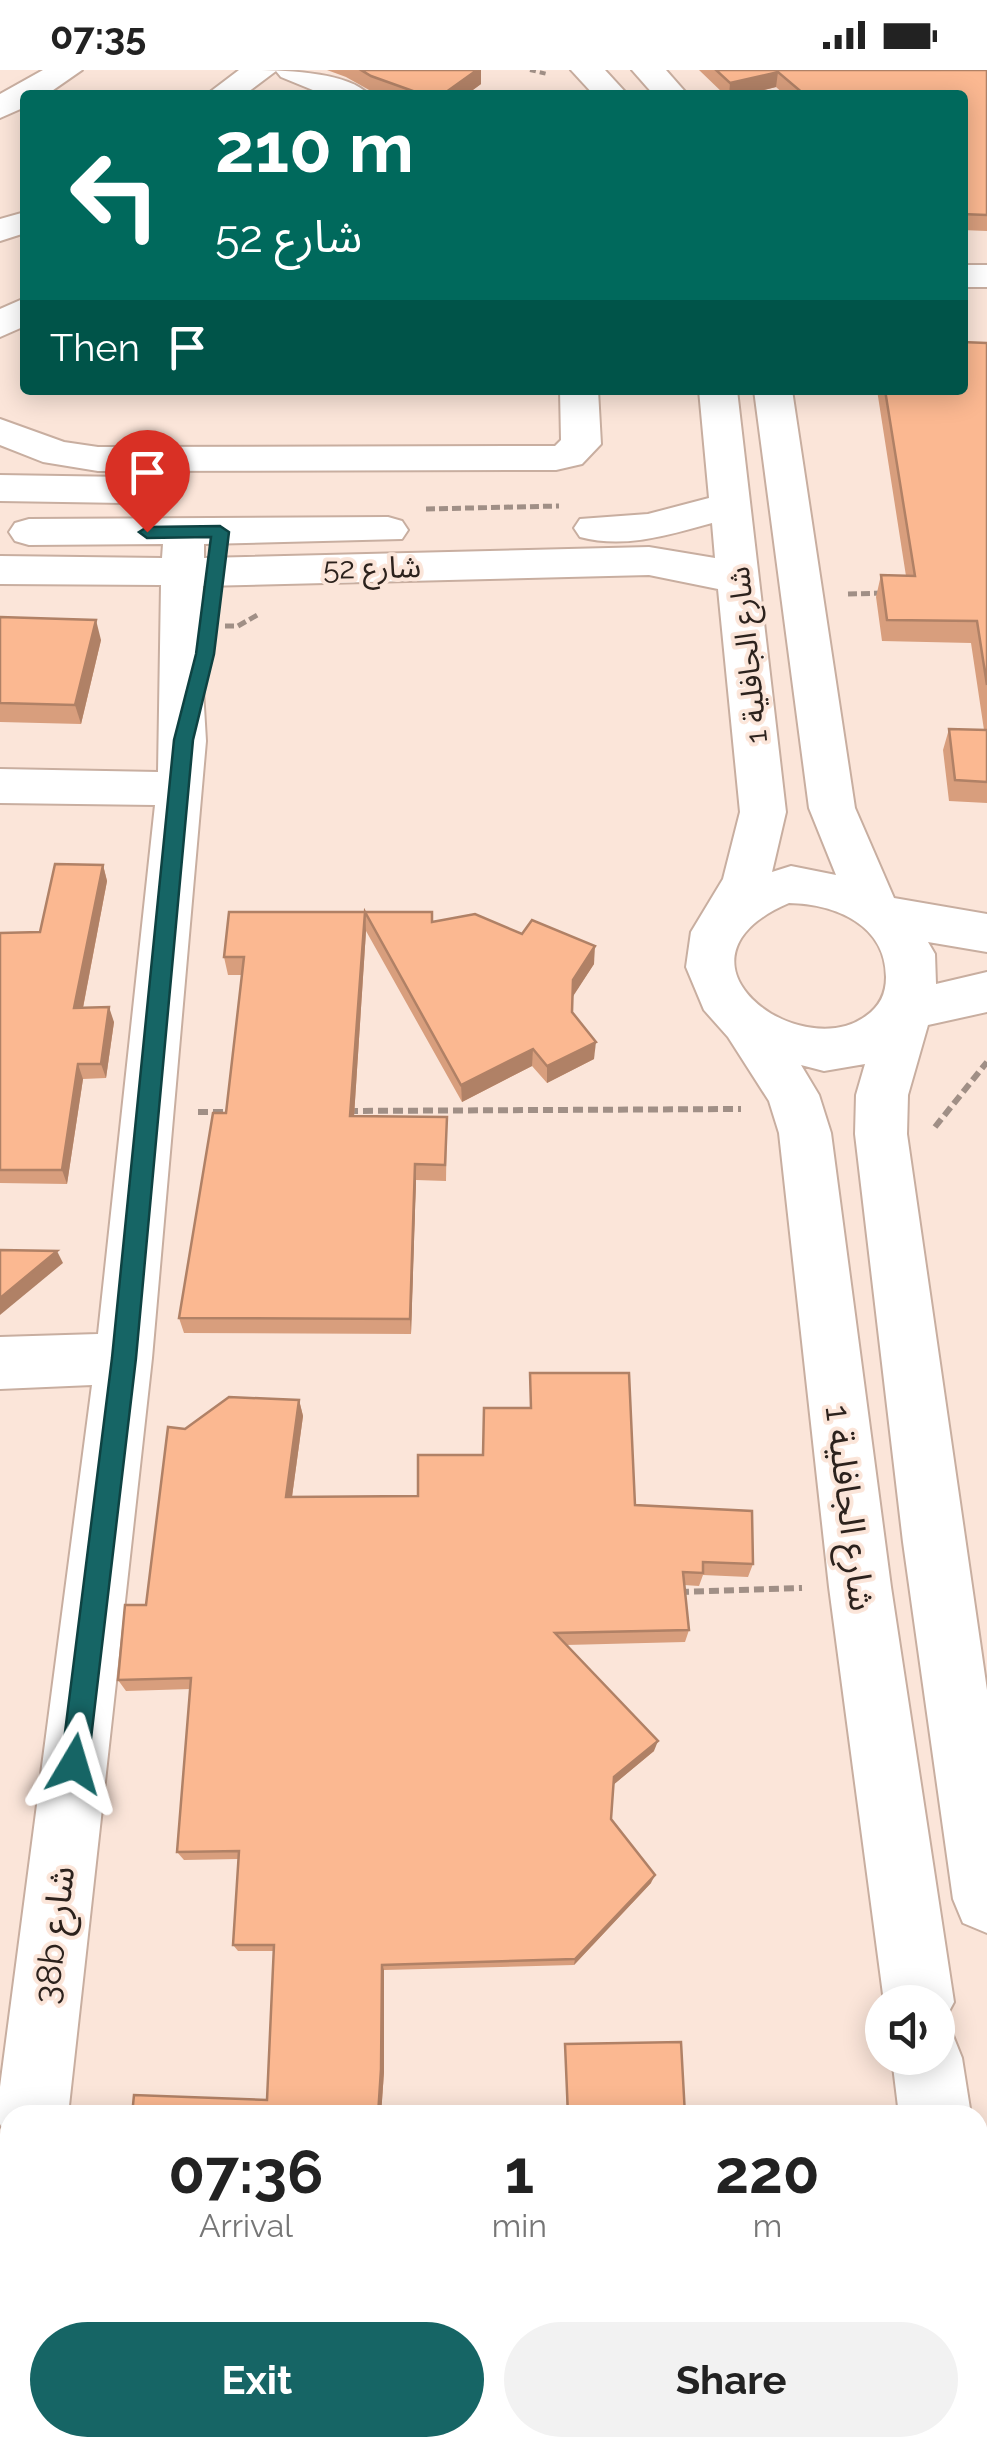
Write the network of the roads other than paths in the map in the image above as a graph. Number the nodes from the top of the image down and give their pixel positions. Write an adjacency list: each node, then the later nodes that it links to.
1 (66, 70): 6 (street)
2 (261, 70): 7 (street)
3 (292, 70): 8 (street)
4 (587, 70): 9 (street)
5 (648, 70): 10 (street)
6 (31, 90)
7 (230, 90)
8 (336, 90)
9 (607, 90)
10 (667, 90)
11 (579, 395): 14 (street)
12 (719, 395): 17 (street, شارع الجافلية 1)
13 (774, 395): 24 (street, شارع الجافلية 1)
14 (0, 431)
15 (568, 484): 16 (street)
16 (0, 488)
17 (733, 505): 19 (street, شارع 52); 21 (street, شارع الجافلية 1)
18 (0, 532): 19 (street, شارع 52)
19 (200, 552): 20 (street, شارع 52); 21 (street, شارع 52); 22 (street, 38b شارع)
20 (0, 570)
21 (741, 582): 25 (street, شارع الجافلية 1)
22 (181, 764): 23 (street); 30 (street, 38b شارع)
23 (0, 786)
24 (884, 908): 25 (street); 26 (street); 28 (street)
25 (726, 914): 29 (street)
26 (987, 933)
27 (987, 992): 28 (street)
28 (909, 1016): 29 (street); 32 (street)
29 (748, 1026): 33 (street, شارع الجافلية 1)
30 (124, 1358): 31 (street); 35 (street, 38b شارع)
31 (0, 1363)
32 (987, 1899)
33 (917, 1985)
34 (929, 2075): 36 (street)
35 (33, 2105)
36 (934, 2105)

